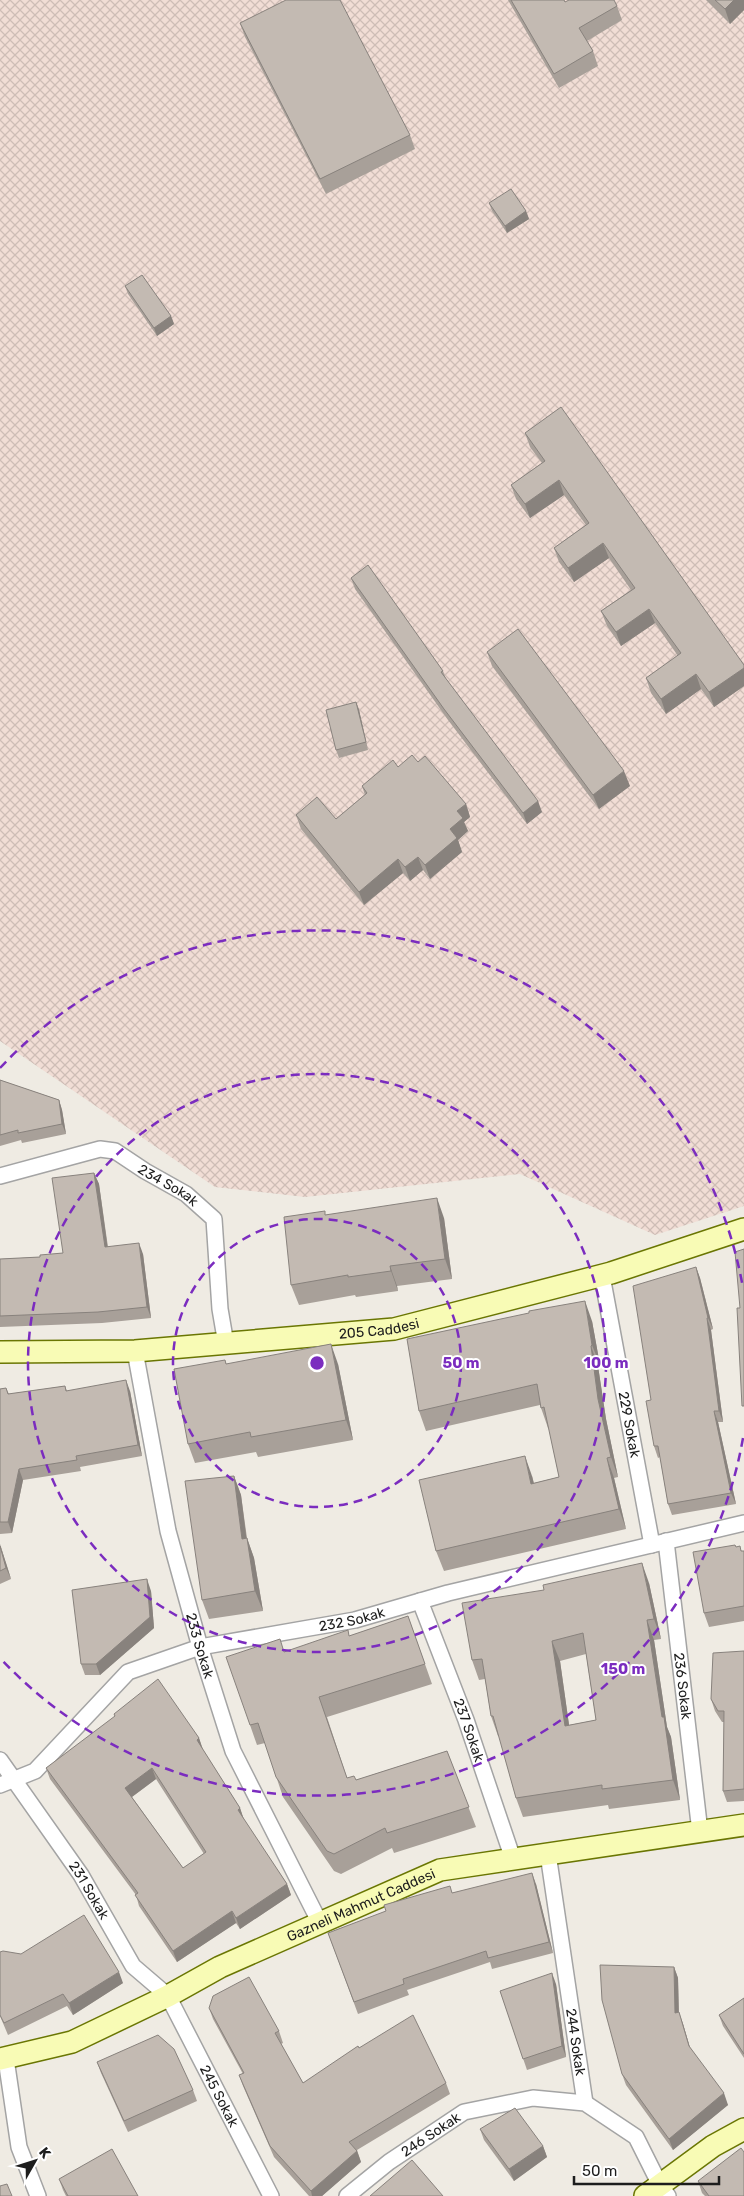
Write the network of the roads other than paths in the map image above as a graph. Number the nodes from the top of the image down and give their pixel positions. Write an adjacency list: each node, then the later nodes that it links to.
1 (0, 1176): 4 (street, 234 Sokak)
2 (744, 1228): 3 (street, 205 Caddesi)
3 (602, 1276): 4 (street, 205 Caddesi); 8 (street, 229 Sokak)
4 (226, 1344): 5 (street, 205 Caddesi)
5 (136, 1351): 6 (street, 205 Caddesi); 10 (street, 233 Sokak)
6 (0, 1352)
7 (744, 1523): 8 (street, 232 Sokak)
8 (659, 1543): 9 (street, 232 Sokak); 15 (street, 236 Sokak)
9 (420, 1601): 10 (street, 232 Sokak); 17 (street, 237 Sokak)
10 (200, 1647): 12 (street, 232 Sokak); 18 (street, 233 Sokak)
11 (0, 1760): 12 (street, 231 Sokak)
12 (15, 1779): 13 (street, 232 Sokak); 19 (street, 231 Sokak)
13 (0, 1785)
14 (744, 1825): 15 (street, Gazneli Mahmut Caddesi)
15 (700, 1832): 16 (street, Gazneli Mahmut Caddesi)
16 (548, 1854): 17 (street, Gazneli Mahmut Caddesi); 21 (street, 244 Sokak)
17 (512, 1859): 18 (street, Gazneli Mahmut Caddesi)
18 (320, 1923): 19 (street, Gazneli Mahmut Caddesi)
19 (168, 1996): 20 (street, Gazneli Mahmut Caddesi); 25 (street, 245 Sokak)
20 (3, 2059): 24 (street)
21 (586, 2103): 23 (street); 26 (street, 246 Sokak)
22 (744, 2129): 23 (street)
23 (657, 2192)
24 (38, 2196)
25 (271, 2196)
26 (347, 2196)

